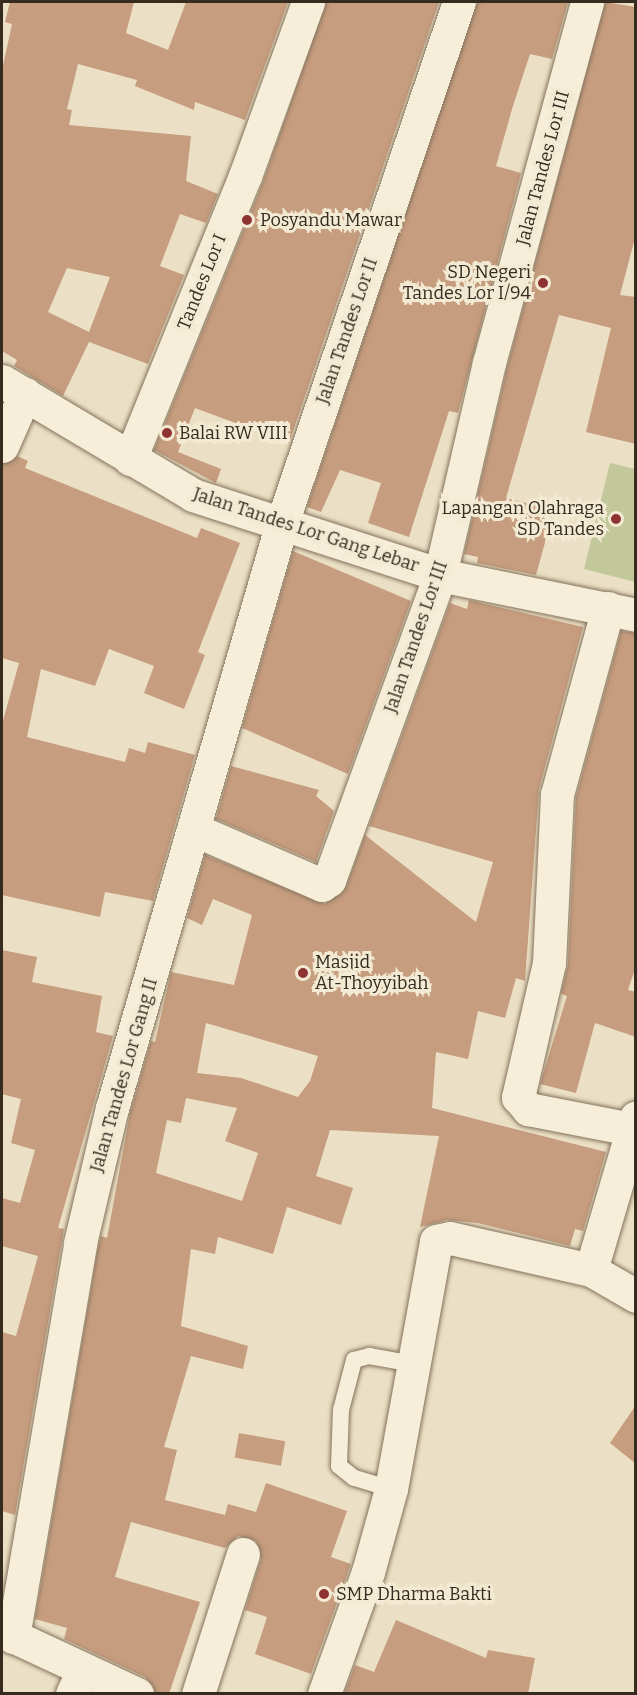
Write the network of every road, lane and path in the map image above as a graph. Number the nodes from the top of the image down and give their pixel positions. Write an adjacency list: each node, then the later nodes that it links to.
1 (308, 2): 6 (street, Tandes Lor I)
2 (459, 2): 7 (street, Jalan Tandes Lor II)
3 (587, 2): 8 (street, Jalan Tandes Lor III)
4 (13, 387): 5 (street); 6 (street, Jalan Tandes Lor Gang Lebar)
5 (2, 446)
6 (130, 459): 7 (street, Jalan Tandes Lor Gang Lebar)
7 (282, 523): 8 (street, Jalan Tandes Lor Gang Lebar); 10 (street, Jalan Tandes Lor Gang II)
8 (440, 575): 9 (street, Jalan Tandes Lor Gang Lebar); 10 (street, Jalan Tandes Lor III)
9 (622, 611): 11 (street)
10 (195, 830): 18 (street, Jalan Tandes Lor Gang II)
11 (633, 1123): 12 (street)
12 (624, 1186): 13 (street)
13 (591, 1270): 14 (street); 15 (street)
14 (636, 1296)
15 (414, 1364): 16 (street); 16 (lane)
16 (391, 1488): 22 (street)
17 (243, 1554): 21 (street)
18 (7, 1634): 19 (street)
19 (77, 1682): 20 (street)
20 (137, 1694)
21 (198, 1694)
22 (324, 1694)

